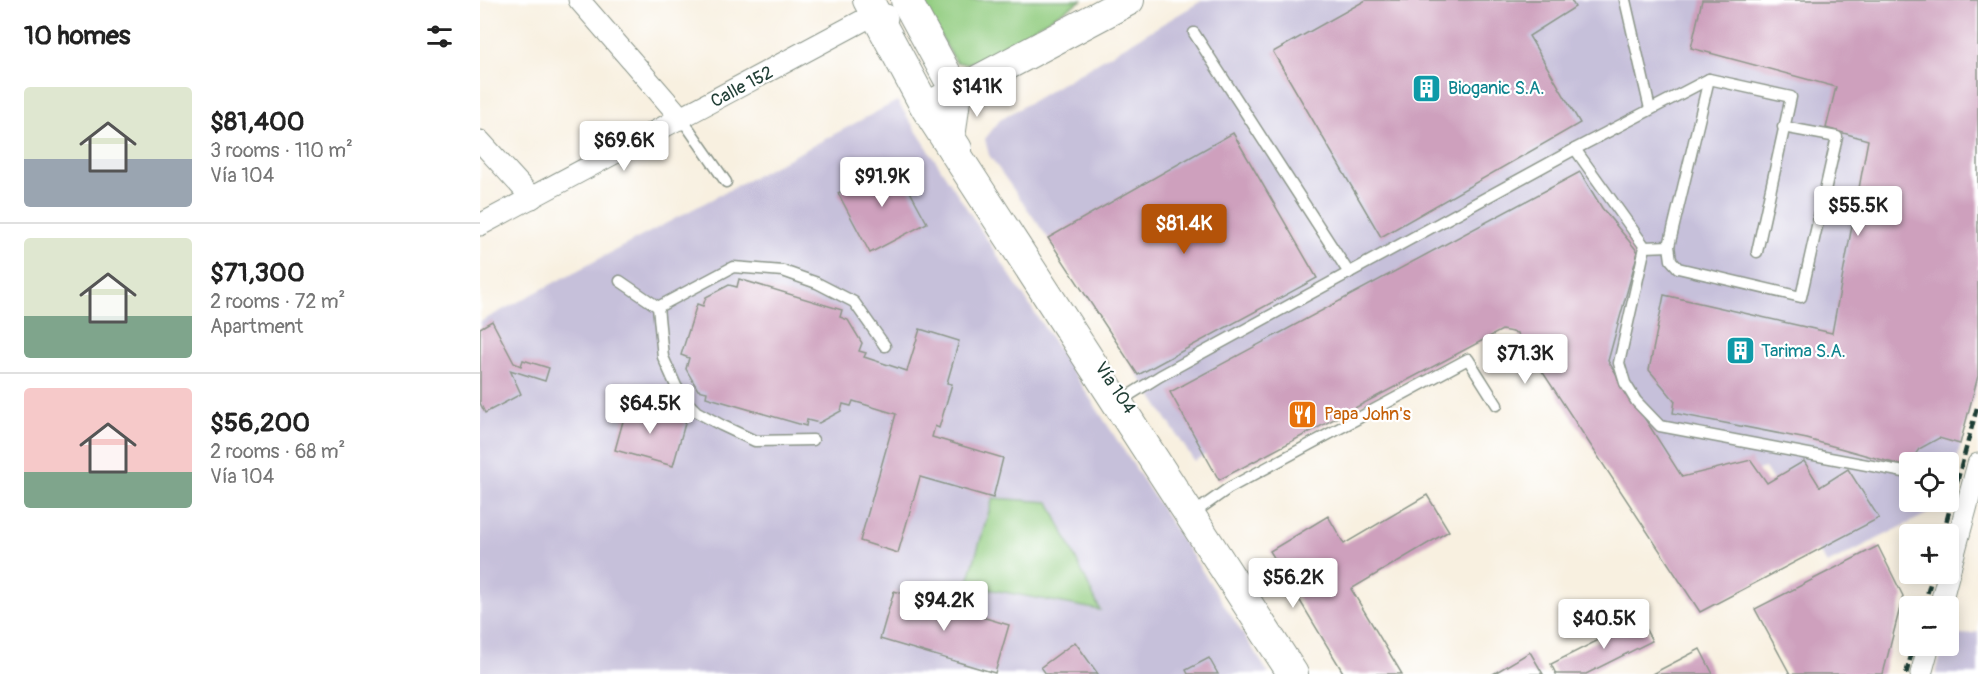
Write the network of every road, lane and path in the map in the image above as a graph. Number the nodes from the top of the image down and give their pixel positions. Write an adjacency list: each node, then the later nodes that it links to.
1 (579, 0): 10 (street)
2 (906, 0): 8 (main road, Vía 104)
3 (1129, 0): 8 (main road)
4 (1625, 0): 9 (lane)
5 (871, 7): 8 (main road, Vía 104); 10 (street, Calle 152)
6 (1194, 33): 20 (lane)
7 (1709, 79): 9 (lane); 11 (lane); 17 (lane)
8 (938, 102): 24 (main road, Vía 104); 32 (main road, Vía 104)
9 (1650, 109): 13 (lane)
10 (682, 119): 14 (lane); 15 (street, Calle 152)
11 (1784, 128): 17 (lane); 19 (lane)
12 (480, 141): 15 (street)
13 (1575, 149): 18 (lane); 20 (lane)
14 (726, 182)
15 (532, 198): 16 (street, Calle 152)
16 (480, 225)
17 (1669, 246): 18 (lane)
18 (1646, 247): 28 (lane)
19 (1757, 252)
20 (1349, 273): 24 (lane)
21 (620, 281): 22 (lane)
22 (657, 307): 23 (lane); 26 (lane)
23 (885, 346)
24 (1123, 399): 29 (main road, Vía 104)
25 (1497, 405): 29 (lane)
26 (813, 440)
27 (1978, 465): 30 (street)
28 (1899, 471)
29 (1198, 510): 33 (main road, Vía 104)
30 (1943, 596)
31 (1926, 656): 34 (street)
32 (1293, 674)
33 (1308, 674)
34 (1921, 674)

